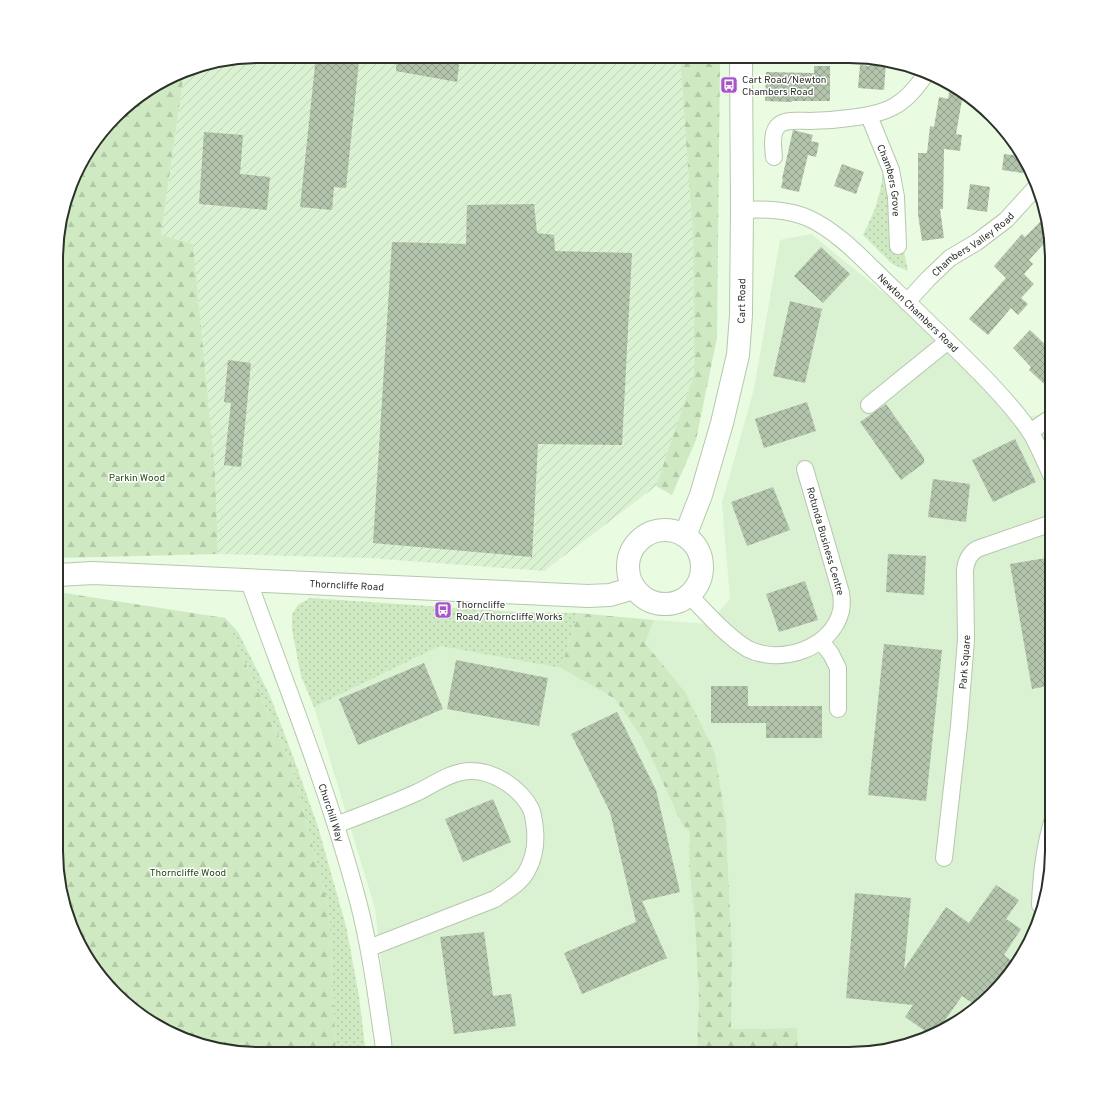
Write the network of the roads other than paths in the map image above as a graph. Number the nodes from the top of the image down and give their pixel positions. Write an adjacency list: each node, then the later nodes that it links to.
1 (741, 63): 6 (street, Cart Road)
2 (923, 78): 3 (street)
3 (869, 116): 4 (street); 7 (street, Chambers Grove)
4 (774, 157)
5 (1033, 191): 8 (street, Chambers Valley Road)
6 (742, 210): 8 (street, Newton Chambers Road); 16 (street, Cart Road)
7 (898, 246)
8 (907, 302): 9 (street, Newton Chambers Road)
9 (948, 341): 10 (street); 12 (street, Newton Chambers Road)
10 (869, 405)
11 (1045, 422): 12 (street)
12 (1030, 432): 13 (street, Newton Chambers Road)
13 (1045, 461)
14 (805, 469): 21 (street, Rotunda Business Centre)
15 (1045, 525): 25 (street, Park Square)
16 (685, 536): 19 (street); 20 (street)
17 (63, 575): 18 (street, Thorncliffe Road)
18 (248, 579): 19 (street, Thorncliffe Road); 23 (street, Churchill Way)
19 (634, 588): 20 (street)
20 (689, 595): 21 (street, Rotunda Business Centre)
21 (821, 641): 22 (street)
22 (838, 709)
23 (336, 825): 27 (street, Churchill Way); 27 (street)
24 (1045, 853): 26 (street)
25 (944, 858)
26 (1041, 891)
27 (369, 948): 28 (street, Churchill Way)
28 (384, 1047)

